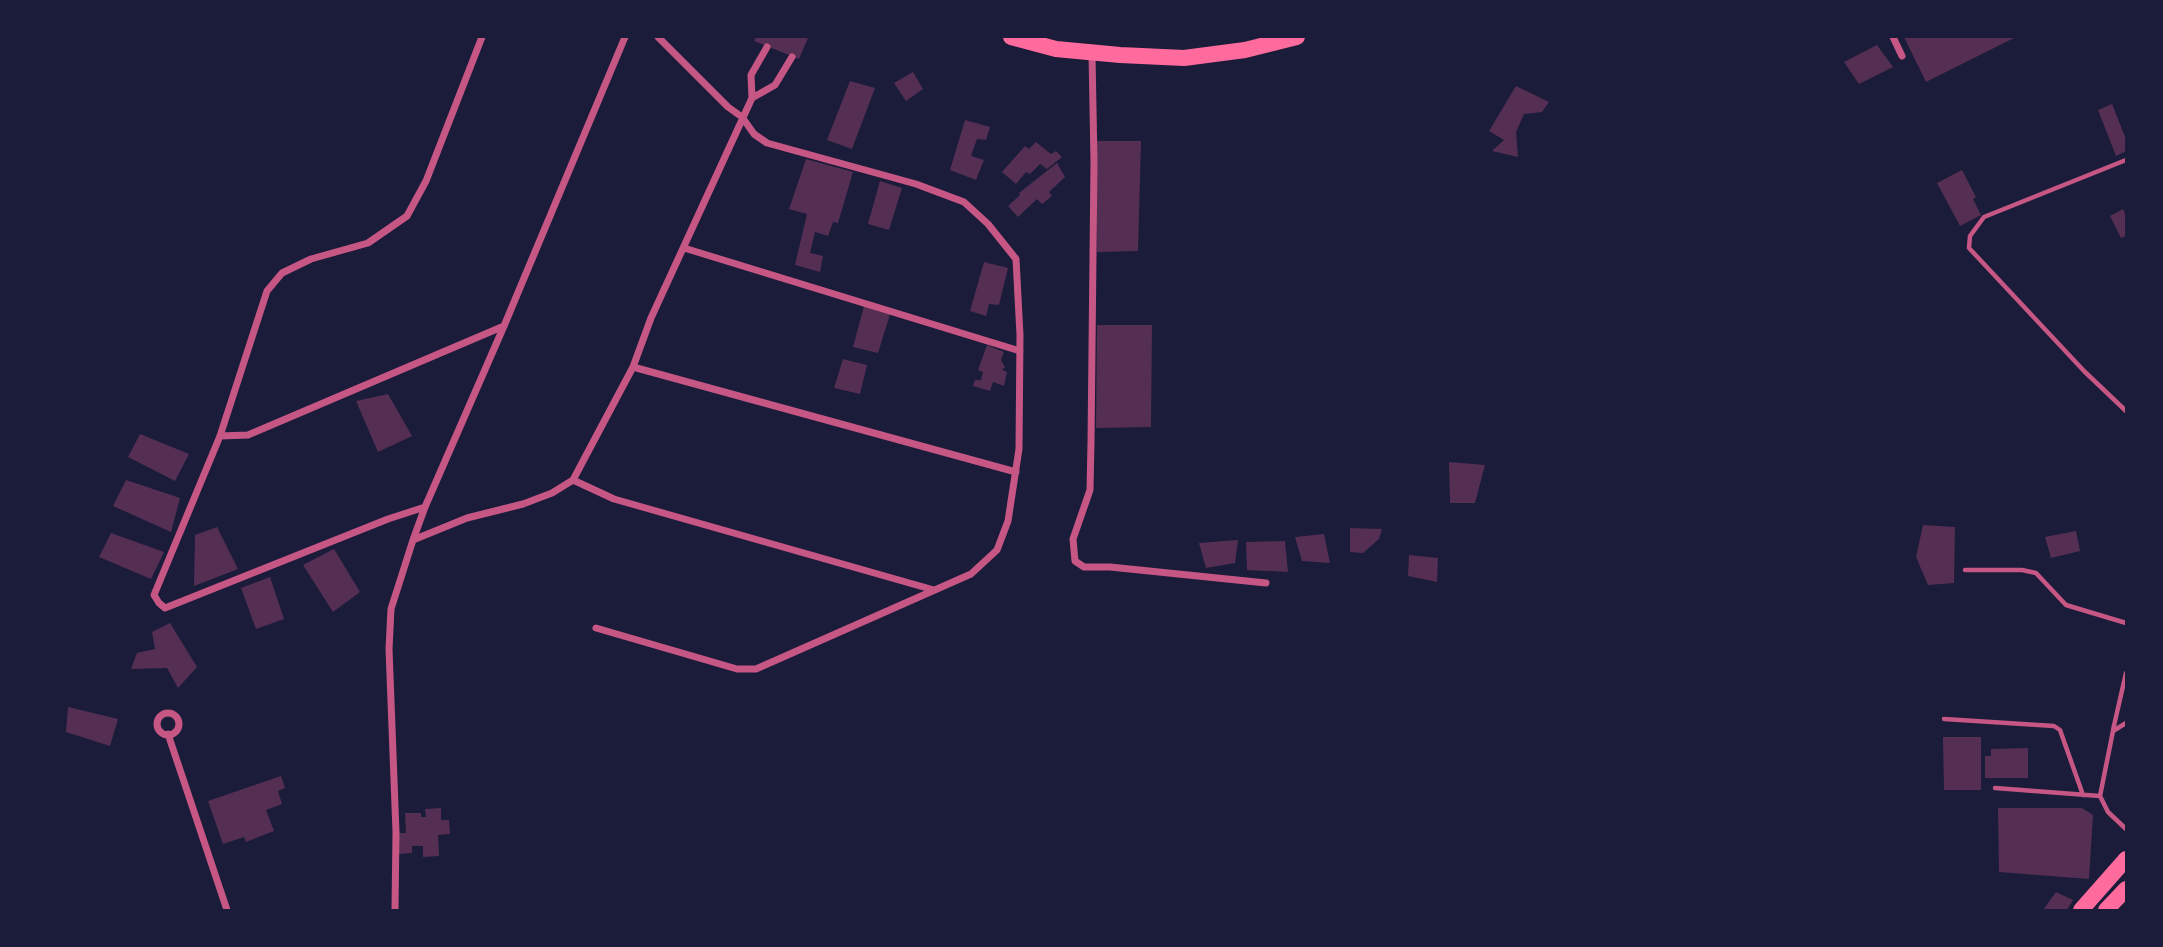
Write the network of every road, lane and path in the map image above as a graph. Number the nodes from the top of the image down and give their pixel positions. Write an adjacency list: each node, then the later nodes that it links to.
1 (482, 37): 19 (street)
2 (625, 37): 15 (street)
3 (658, 37): 12 (street)
4 (1011, 37): 8 (highway)
5 (1297, 37): 8 (highway)
6 (1893, 37): 9 (street)
7 (767, 47): 11 (street)
8 (1093, 53): 25 (street)
9 (1902, 56)
10 (792, 57): 11 (street)
11 (752, 98): 12 (street)
12 (742, 117): 14 (street); 16 (street)
13 (2126, 160): 18 (lane)
14 (684, 248): 16 (street); 17 (street)
15 (504, 326): 19 (street); 22 (street)
16 (1020, 351): 20 (street)
17 (633, 367): 20 (street); 21 (street)
18 (2126, 411)
19 (220, 436): 22 (street)
20 (1016, 472): 26 (street)
21 (573, 480): 23 (street); 26 (street)
22 (425, 507): 23 (street)
23 (413, 540): 41 (street)
24 (1965, 570): 27 (lane)
25 (1266, 583)
26 (935, 590): 28 (street)
27 (2126, 623)
28 (596, 628)
29 (2126, 673): 32 (lane)
30 (1944, 719): 35 (lane)
31 (2126, 723): 32 (lane)
32 (2113, 731): 36 (lane)
33 (168, 734): 40 (street)
34 (1995, 788): 35 (lane)
35 (2083, 795): 36 (lane)
36 (2100, 796): 37 (lane)
37 (2126, 829)
38 (2126, 859): 42 (highway)
39 (2126, 888): 43 (highway)
40 (227, 910)
41 (395, 910)
42 (2081, 910)
43 (2106, 910)

